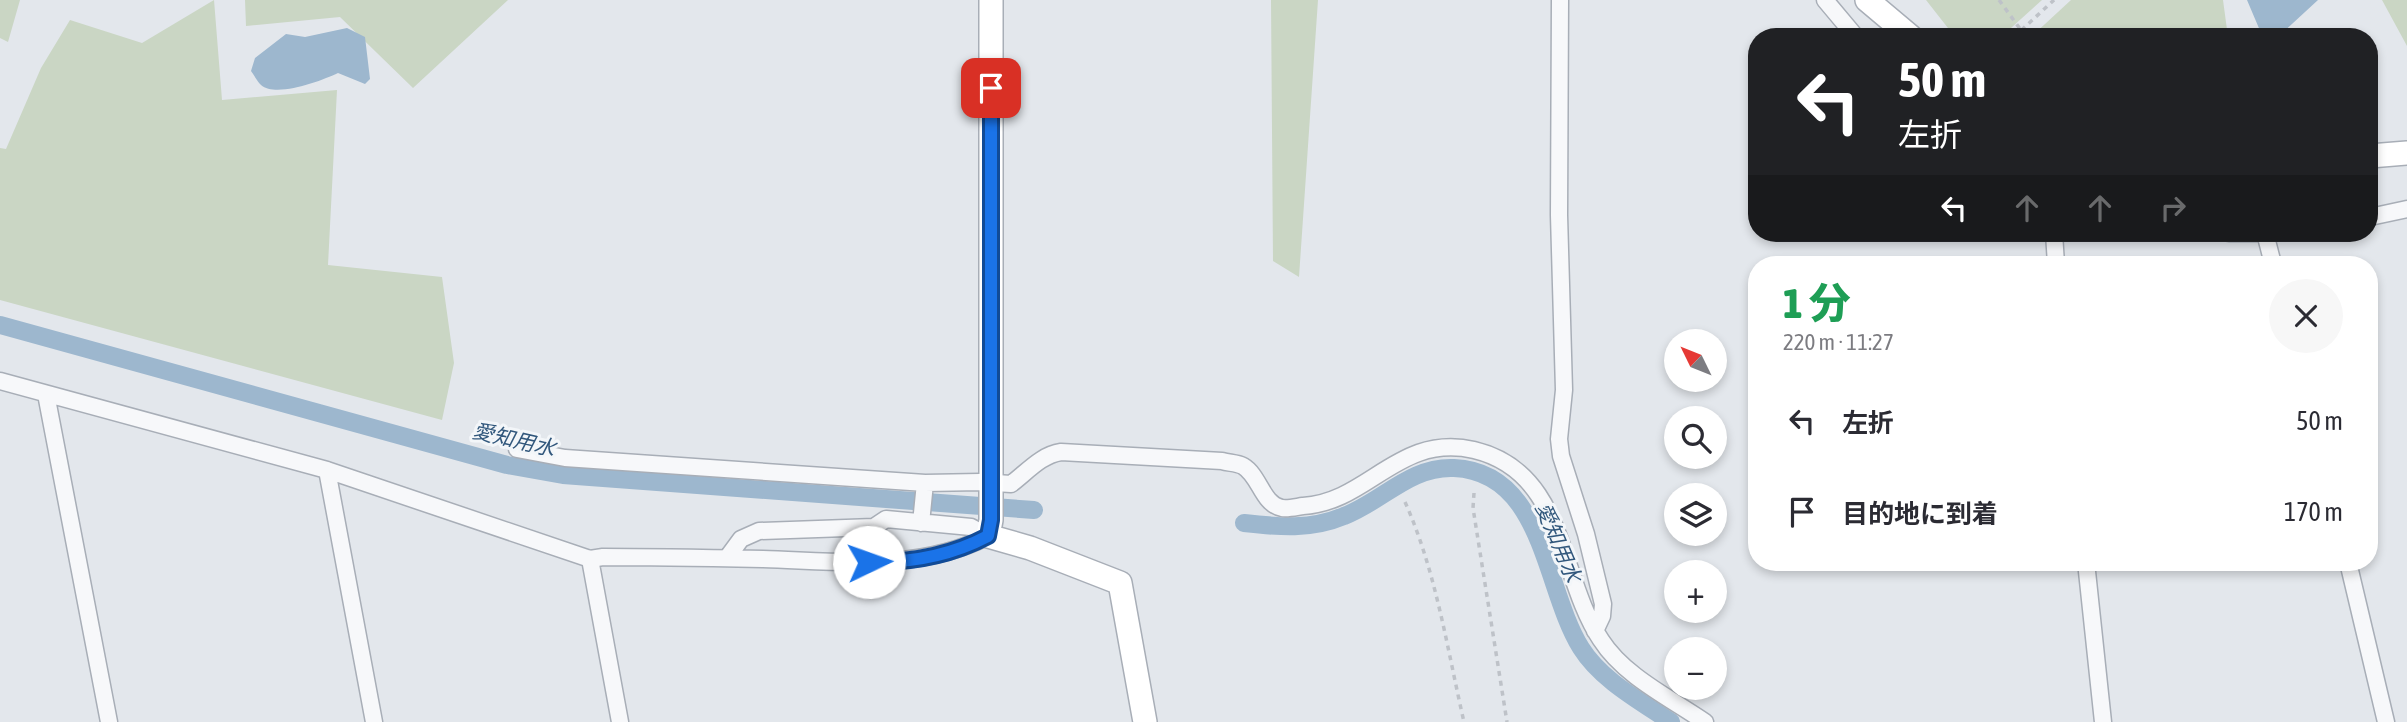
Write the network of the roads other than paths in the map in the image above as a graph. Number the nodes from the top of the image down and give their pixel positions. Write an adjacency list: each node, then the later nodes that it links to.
1 (991, 0): 16 (street)
2 (1560, 0): 23 (street)
3 (1825, 0): 5 (street)
4 (1867, 0): 6 (street)
5 (1848, 28)
6 (1900, 28)
7 (2407, 153): 8 (street)
8 (2378, 155)
9 (2407, 209): 10 (street)
10 (2378, 215)
11 (0, 381): 12 (street)
12 (46, 394): 14 (street); 24 (street)
13 (517, 449): 15 (street)
14 (327, 470): 20 (street); 25 (street)
15 (925, 483): 16 (street); 17 (street)
16 (991, 485): 18 (street); 23 (street)
17 (922, 523): 18 (street); 19 (street)
18 (990, 528): 19 (street); 27 (street)
19 (727, 558): 20 (street)
20 (590, 559): 26 (street)
21 (2087, 571): 29 (street)
22 (2350, 571): 30 (street)
23 (1595, 631): 28 (street)
24 (109, 722)
25 (374, 722)
26 (620, 722)
27 (1145, 722)
28 (1704, 722)
29 (2103, 722)
30 (2386, 722)

